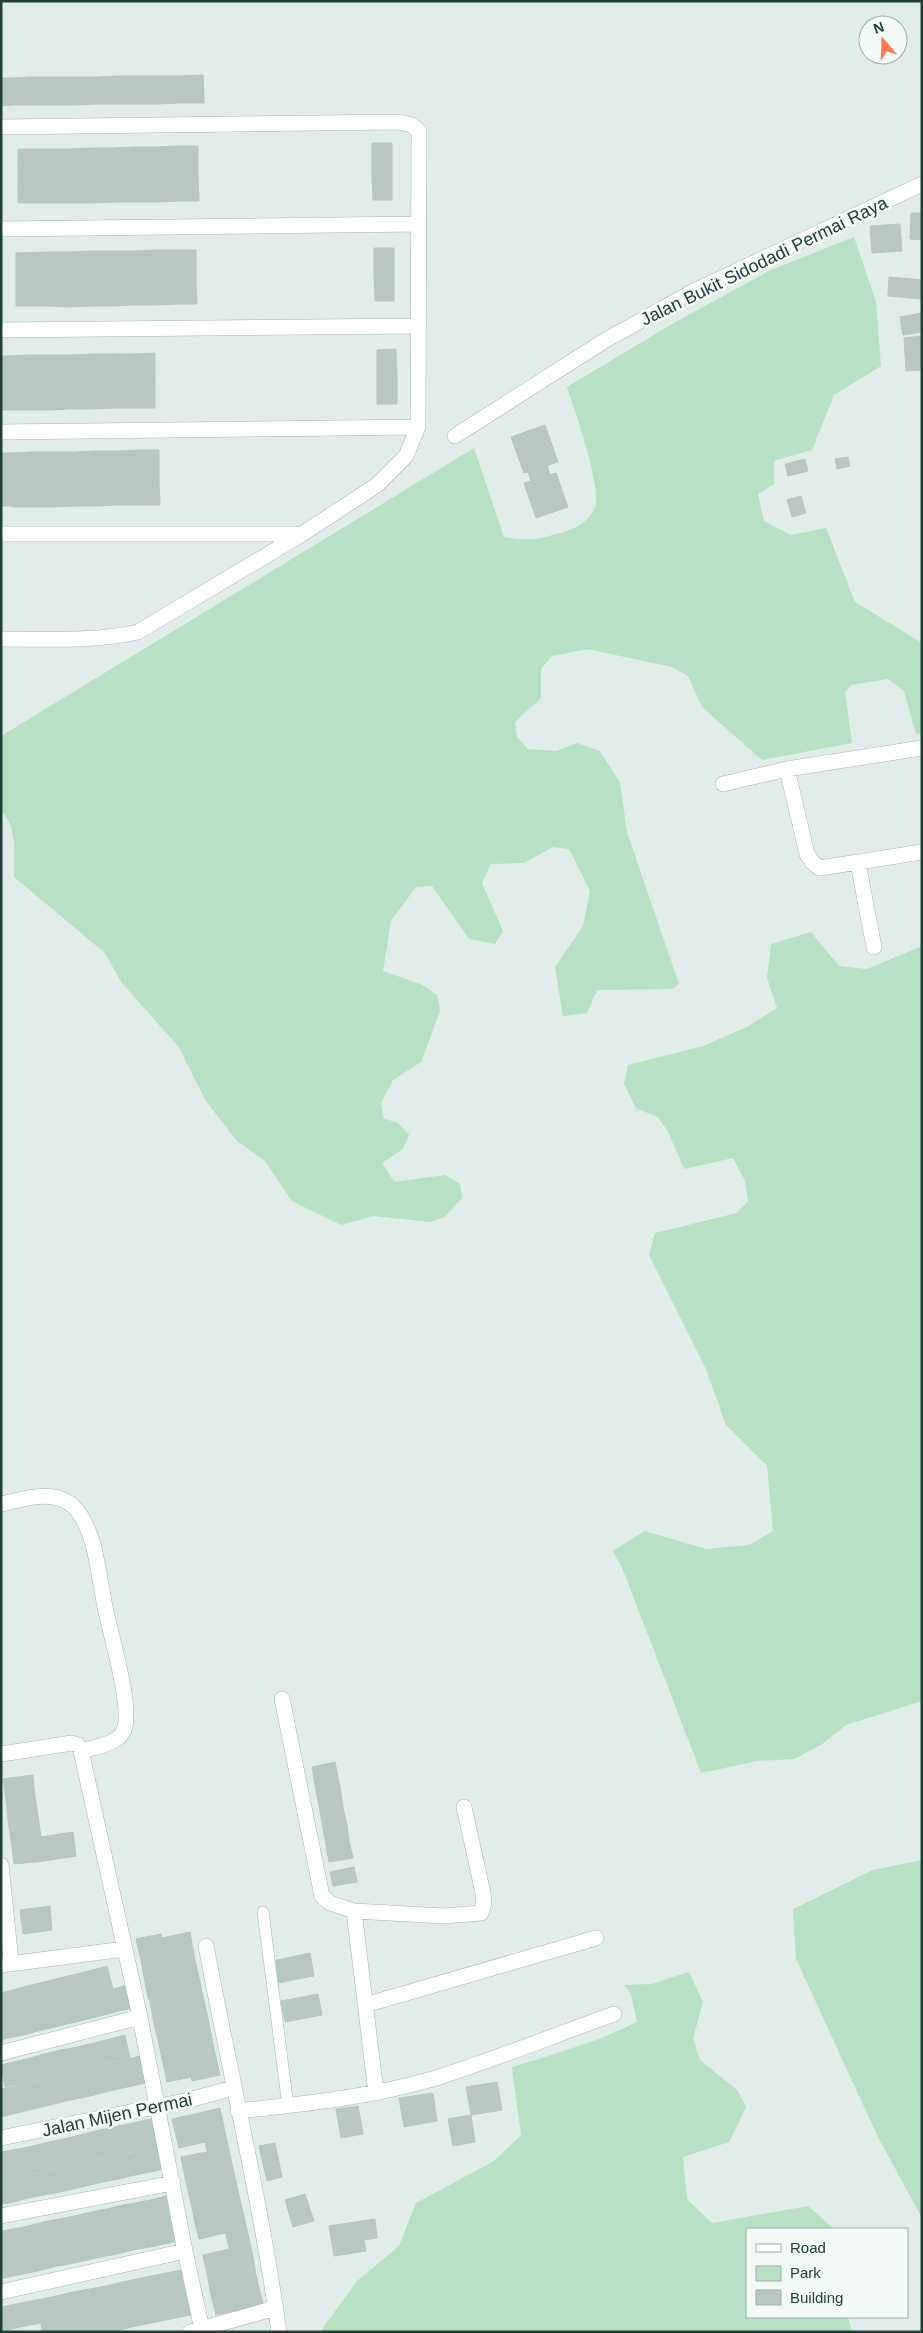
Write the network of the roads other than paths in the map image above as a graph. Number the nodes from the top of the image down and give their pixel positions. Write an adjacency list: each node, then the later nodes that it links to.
1 (1, 127): 3 (street)
2 (922, 184): 9 (street, Jalan Bukit Sidodadi Permai Raya)
3 (418, 224): 4 (street); 5 (street)
4 (1, 229)
5 (419, 326): 6 (street); 7 (street)
6 (1, 330)
7 (418, 427): 8 (street); 11 (street)
8 (1, 432)
9 (455, 436)
10 (1, 534): 11 (street)
11 (302, 534): 12 (street)
12 (1, 639)
13 (922, 748): 14 (street)
14 (788, 769): 15 (street); 17 (street)
15 (723, 784)
16 (922, 852): 17 (street)
17 (858, 862): 18 (street)
18 (874, 947)
19 (1, 1504): 21 (street)
20 (282, 1699): 25 (street)
21 (81, 1751): 22 (street); 29 (street)
22 (1, 1754)
23 (464, 1807): 25 (street)
24 (1, 1865): 30 (street)
25 (354, 1910): 31 (street)
26 (262, 1912): 38 (lane)
27 (596, 1938): 31 (street)
28 (206, 1946): 35 (street)
29 (125, 1949): 30 (street); 33 (street)
30 (6, 1964)
31 (366, 2005): 36 (street)
32 (614, 2014): 36 (street)
33 (140, 2017): 34 (street); 37 (street)
34 (1, 2053)
35 (233, 2088): 37 (street, Jalan Mijen Permai); 39 (street)
36 (376, 2093): 38 (street)
37 (158, 2106): 40 (street, Jalan Mijen Permai); 41 (street)
38 (288, 2106): 39 (street)
39 (238, 2111): 45 (street)
40 (1, 2138)
41 (173, 2183): 42 (street); 43 (street)
42 (1, 2216)
43 (185, 2251): 44 (street); 46 (street)
44 (1, 2292)
45 (276, 2308): 46 (street); 47 (street)
46 (196, 2330)
47 (280, 2332)

